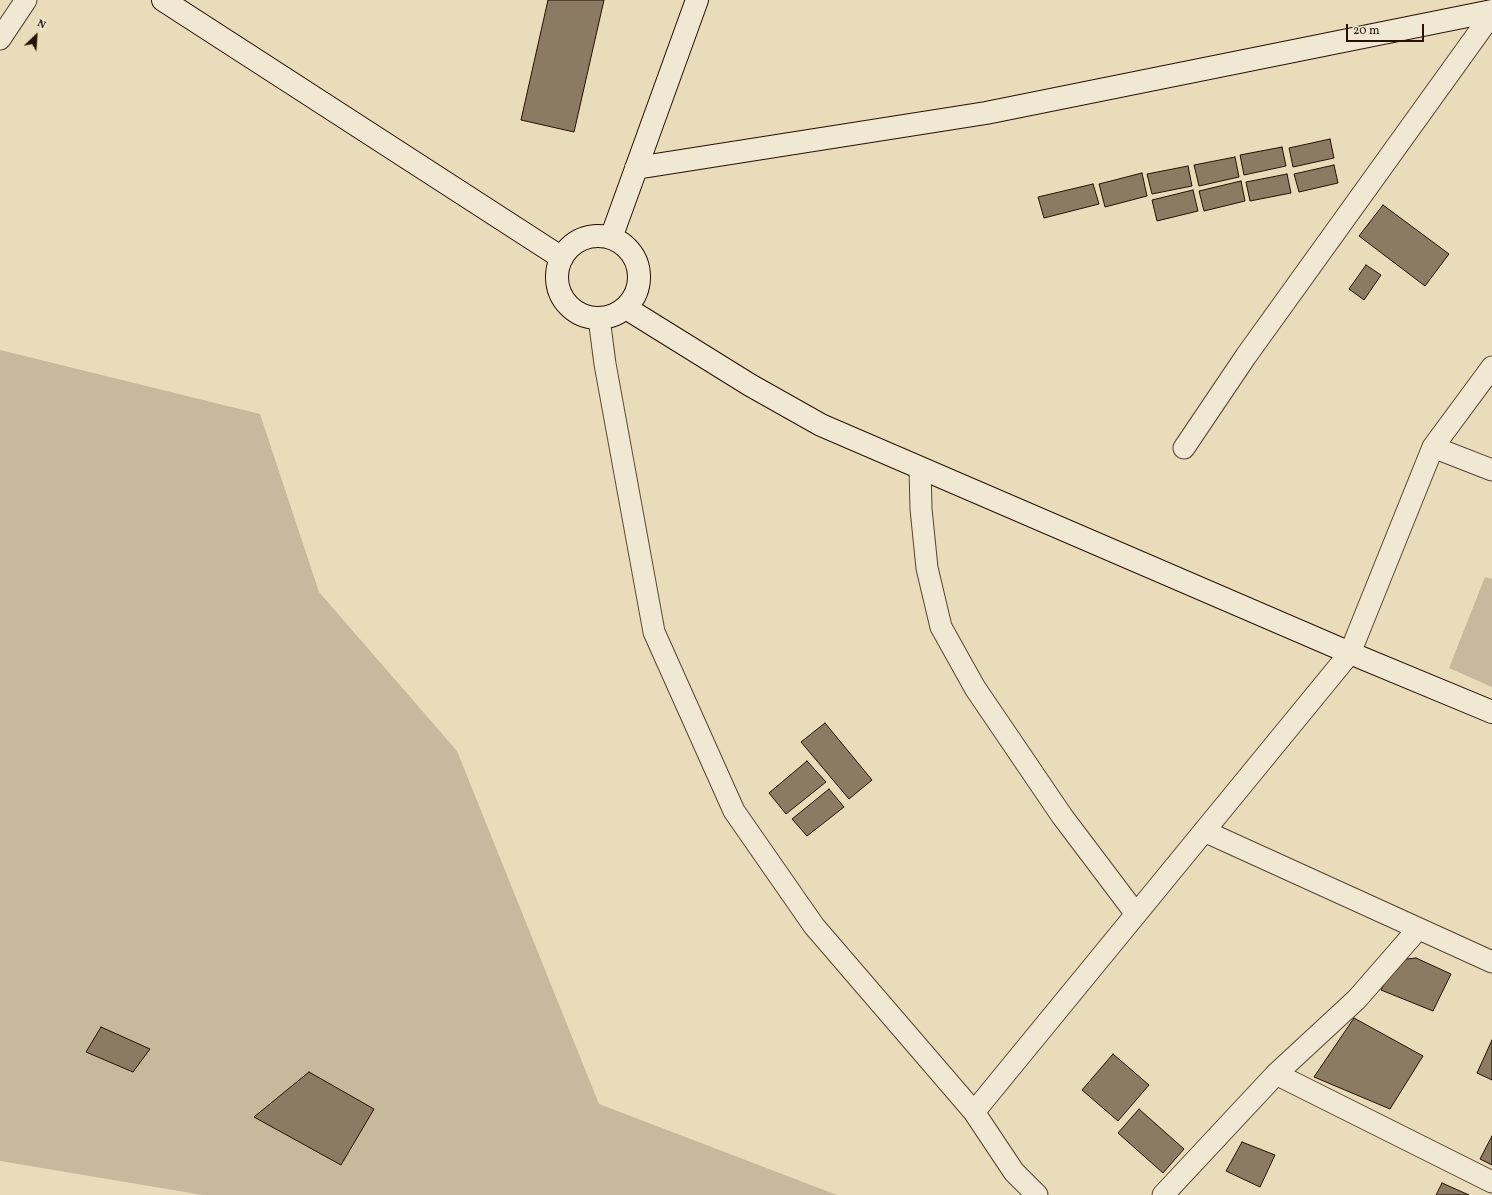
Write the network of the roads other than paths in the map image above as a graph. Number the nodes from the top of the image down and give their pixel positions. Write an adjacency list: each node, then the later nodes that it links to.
1 (26, 0): 5 (street)
2 (163, 0): 8 (street)
3 (697, 0): 6 (street)
4 (1492, 12): 6 (street); 13 (street)
5 (0, 39)
6 (636, 168): 7 (street)
7 (612, 238): 8 (street); 9 (street)
8 (562, 258): 10 (street)
9 (626, 308): 10 (street); 14 (street)
10 (599, 318): 23 (street)
11 (1492, 367): 12 (street)
12 (1433, 447): 15 (street); 16 (street)
13 (1184, 448)
14 (920, 468): 16 (street); 19 (street)
15 (1492, 470)
16 (1350, 653): 17 (street); 18 (street)
17 (1492, 712)
18 (1204, 831): 19 (street); 20 (street)
19 (1136, 914): 23 (street)
20 (1418, 929): 21 (street); 22 (street)
21 (1492, 962)
22 (1276, 1074): 24 (street); 26 (street)
23 (974, 1112): 25 (street)
24 (1492, 1182)
25 (1037, 1195)
26 (1163, 1195)

